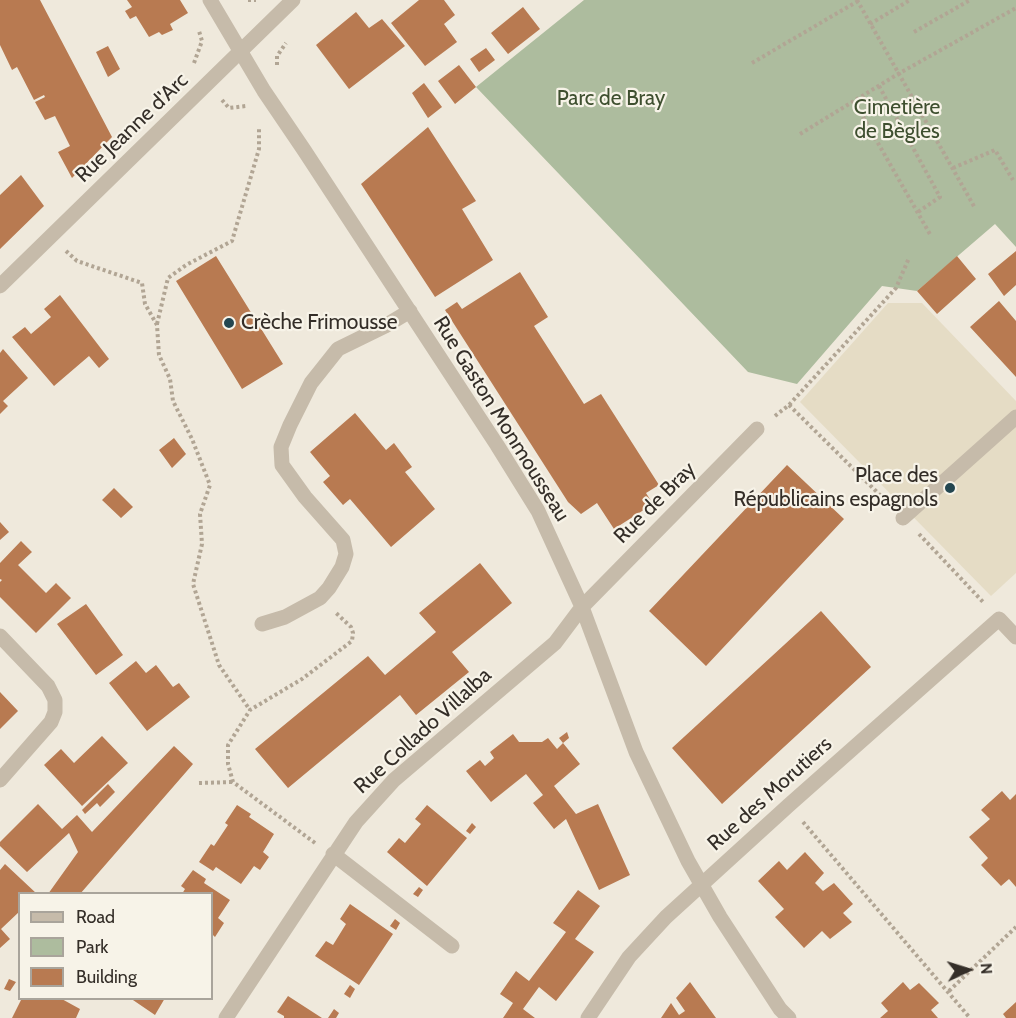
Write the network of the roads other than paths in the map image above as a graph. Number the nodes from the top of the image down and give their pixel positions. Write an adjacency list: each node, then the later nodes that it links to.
1 (210, 0): 3 (street, Rue Gaston Monmousseau)
2 (293, 0): 3 (street, Rue Jeanne d'Arc)
3 (240, 52): 4 (street, Rue Jeanne d'Arc); 5 (street, Rue Gaston Monmousseau)
4 (0, 286)
5 (410, 311): 9 (street, Rue Gaston Monmousseau); 10 (street)
6 (1016, 417): 8 (street)
7 (757, 429): 9 (street, Rue de Bray)
8 (903, 518)
9 (582, 607): 14 (street, Rue Collado Villalba); 15 (street, Rue Gaston Monmousseau)
10 (262, 624)
11 (0, 636): 13 (street)
12 (1016, 637): 15 (street, Rue des Morutiers)
13 (0, 780)
14 (333, 855): 16 (street); 17 (street, Rue Collado Villalba)
15 (700, 884): 18 (street, Rue des Morutiers); 19 (street, Rue Gaston Monmousseau)
16 (452, 946)
17 (226, 1018)
18 (588, 1018)
19 (789, 1018)

